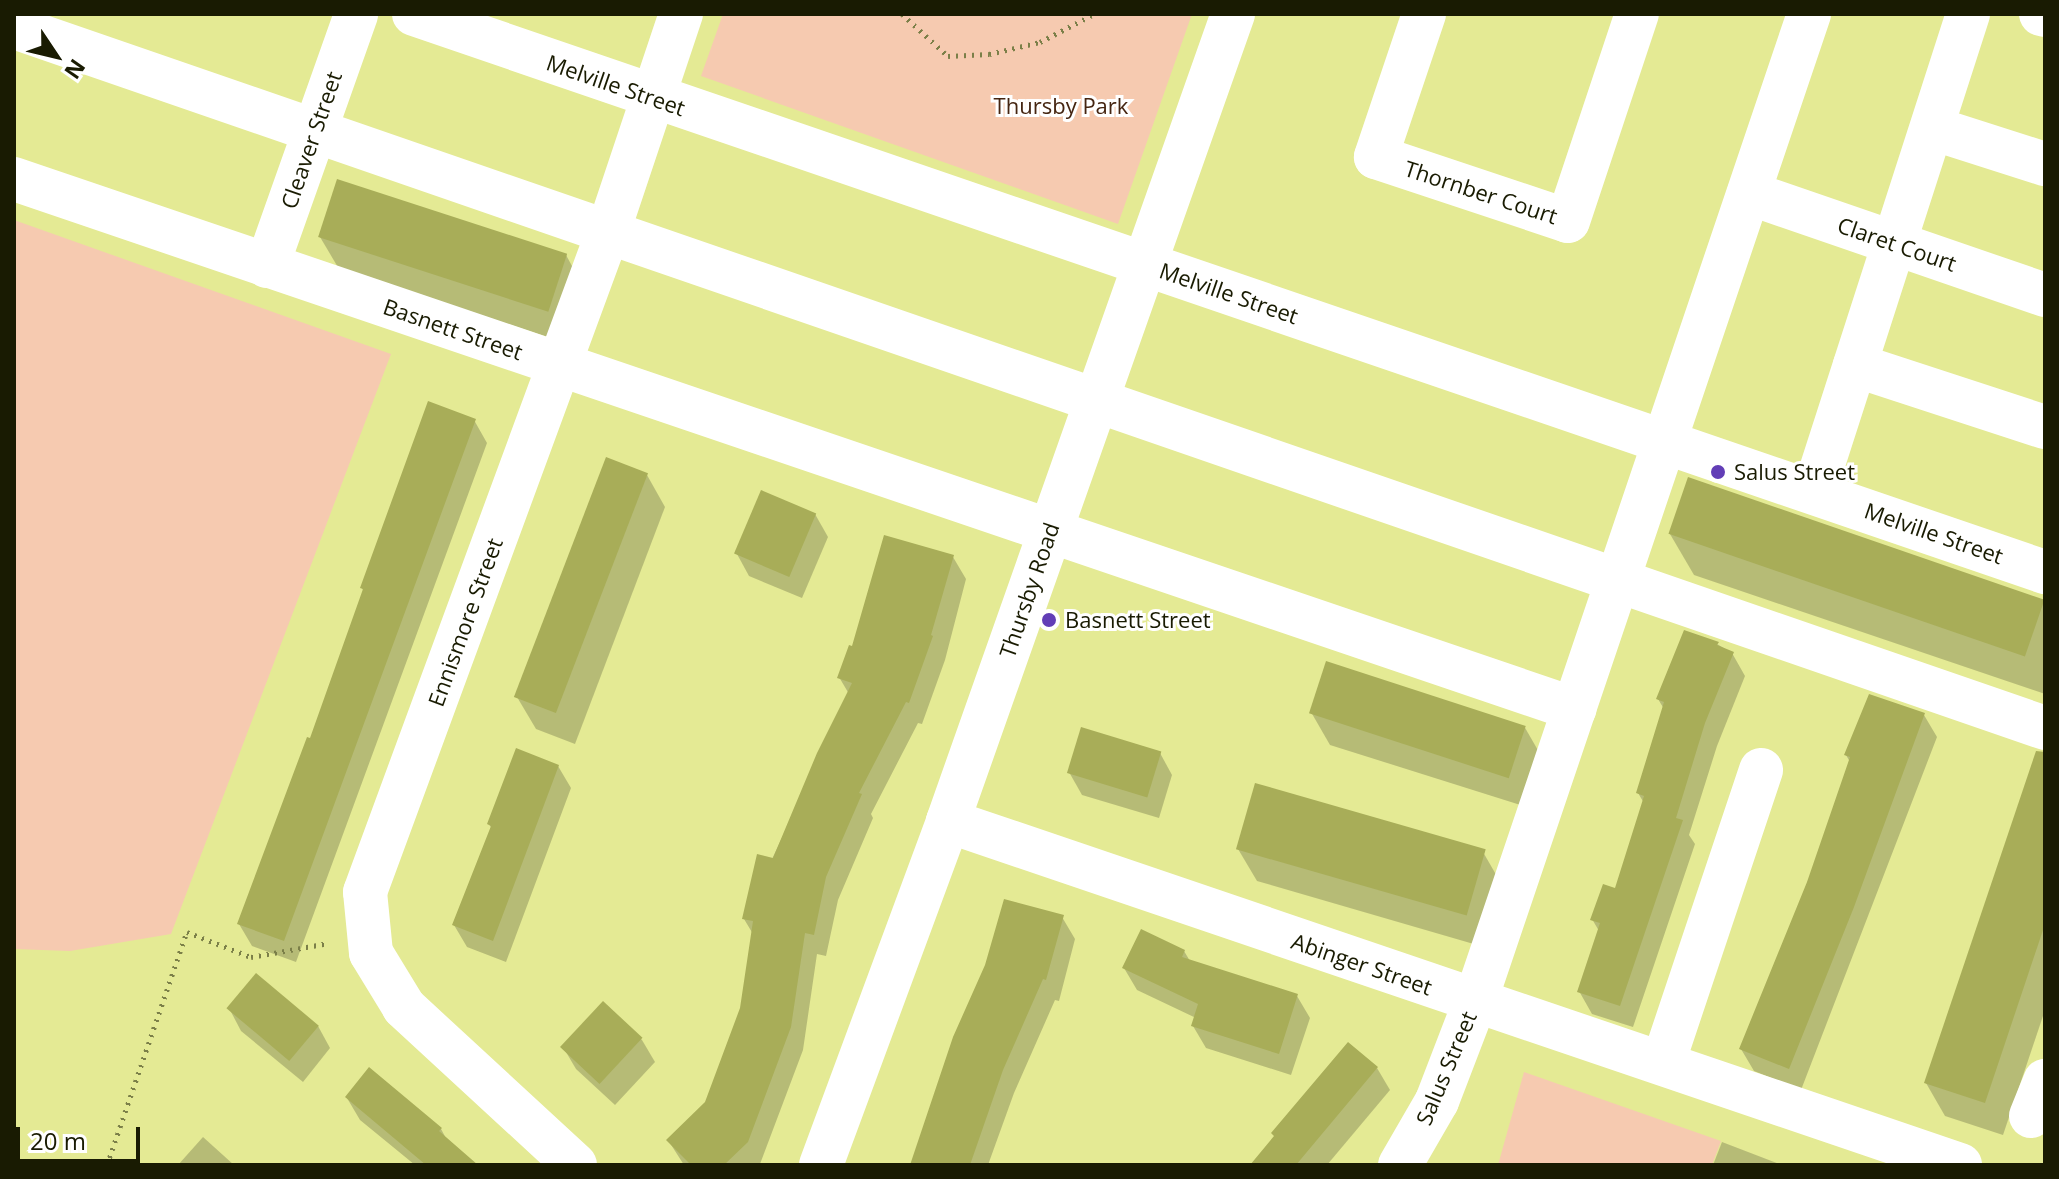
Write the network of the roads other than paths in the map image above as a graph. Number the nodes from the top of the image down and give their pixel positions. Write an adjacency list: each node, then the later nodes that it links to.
1 (356, 14): 13 (street, Cleaver Street)
2 (414, 14): 10 (street, Melville Street)
3 (681, 14): 11 (street, Ennismore Street)
4 (1233, 14): 19 (street, Thursby Road)
5 (1424, 14): 6 (street, Thornber Court)
6 (1637, 14)
7 (1809, 14): 16 (street, Salus Street)
8 (1968, 14): 12 (street)
9 (14, 27): 13 (street)
10 (503, 29): 11 (street, Melville Street)
11 (650, 97): 17 (street, Ennismore Street); 19 (street, Melville Street)
12 (1932, 128): 14 (street); 18 (street)
13 (314, 131): 17 (street); 20 (street, Cleaver Street)
14 (2045, 164)
15 (14, 179): 20 (street, Basnett Street)
16 (1749, 193): 18 (street, Claret Court); 26 (street, Salus Street)
17 (608, 232): 22 (street, Ennismore Street); 24 (street)
18 (1894, 242): 21 (street, Claret Court); 23 (street)
19 (1146, 265): 24 (street, Thursby Road); 26 (street, Melville Street)
20 (267, 266): 22 (street, Basnett Street)
21 (2045, 295)
22 (560, 365): 28 (street, Basnett Street); 37 (street, Ennismore Street)
23 (1855, 365): 25 (street); 27 (street)
24 (1095, 401): 28 (street, Thursby Road); 30 (street)
25 (2045, 427)
26 (1665, 440): 27 (street, Melville Street); 30 (street, Salus Street)
27 (1814, 492): 29 (street, Melville Street)
28 (1049, 531): 31 (street, Basnett Street); 34 (street, Thursby Road)
29 (2045, 572)
30 (1617, 582): 31 (street, Salus Street); 32 (street)
31 (1574, 709): 35 (street, Salus Street)
32 (2045, 728)
33 (1761, 770): 36 (street)
34 (948, 821): 35 (street, Abinger Street); 38 (street, Thursby Road)
35 (1475, 1002): 36 (street, Abinger Street); 39 (street, Salus Street)
36 (1663, 1063): 40 (street, Abinger Street)
37 (575, 1165)
38 (821, 1165)
39 (1400, 1165)
40 (1960, 1165)

